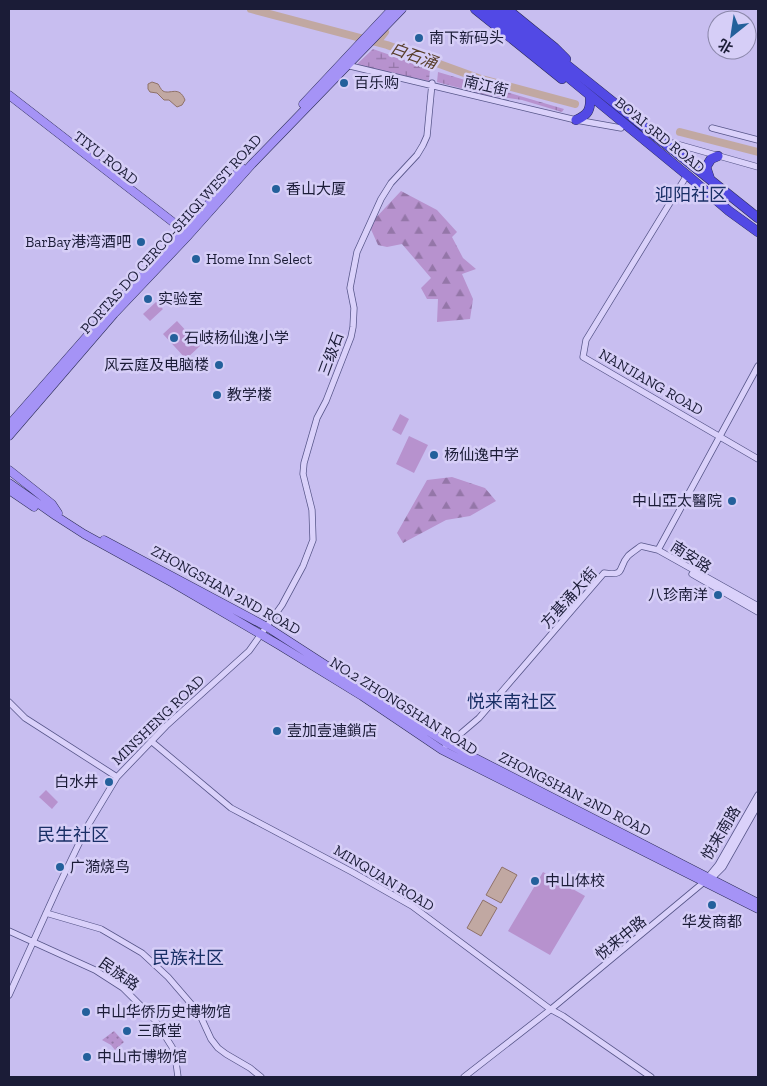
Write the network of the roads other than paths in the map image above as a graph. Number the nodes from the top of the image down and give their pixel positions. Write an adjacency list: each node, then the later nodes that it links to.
1 (392, 9): 7 (main road)
2 (402, 9): 7 (main road)
3 (475, 9): 14 (highway)
4 (485, 9): 9 (highway)
5 (497, 9): 9 (highway)
6 (507, 9): 11 (highway)
7 (377, 30): 8 (main road)
8 (355, 53): 10 (main road, PORTAS DO CERCO-SHIQI WEST ROAD); 28 (main road, PORTAS DO CERCO-SHIQI WEST ROAD)
9 (548, 56): 11 (highway, BO'AI 3RD ROAD); 14 (highway, BO'AI 3RD ROAD)
10 (346, 65): 12 (street, 南江街); 28 (main road, PORTAS DO CERCO-SHIQI WEST ROAD)
11 (582, 78): 25 (highway, BO'AI 3RD ROAD)
12 (432, 84): 16 (street, 南江街); 42 (street, 三级石)
13 (9, 95): 28 (main road)
14 (591, 100): 16 (highway); 17 (highway); 19 (highway, BO'AI 3RD ROAD)
15 (9, 101): 28 (main road, TIYU ROAD)
16 (576, 120): 17 (street, 南江街)
17 (621, 128): 19 (highway)
18 (712, 128): 20 (street)
19 (639, 136): 24 (highway, BO'AI 3RD ROAD)
20 (758, 140)
21 (673, 143): 22 (street)
22 (718, 156): 23 (street); 25 (highway)
23 (758, 167)
24 (687, 175): 27 (highway, BO'AI 3RD ROAD); 32 (street, NANJIANG ROAD)
25 (710, 179): 26 (highway, BO'AI 3RD ROAD)
26 (758, 218)
27 (758, 232)
28 (185, 234): 30 (main road, PORTAS DO CERCO-SHIQI WEST ROAD); 31 (main road, PORTAS DO CERCO-SHIQI WEST ROAD)
29 (758, 366): 32 (street)
30 (9, 424)
31 (9, 436)
32 (719, 436): 33 (street, NANJIANG ROAD); 39 (street)
33 (758, 459)
34 (9, 472): 38 (main road)
35 (9, 483): 37 (main road)
36 (9, 490): 37 (main road)
37 (84, 534): 38 (main road)
38 (97, 538): 42 (main road, ZHONGSHAN 2ND ROAD); 43 (main road, NO.2 ZHONGSHAN ROAD)
39 (658, 550): 40 (street, 南安路); 41 (street, 南安路); 46 (street, 方基涌大街)
40 (758, 606)
41 (758, 612)
42 (267, 627): 43 (street, 三级石); 46 (main road, ZHONGSHAN 2ND ROAD)
43 (261, 635): 45 (street, MINSHENG ROAD); 46 (main road, NO.2 ZHONGSHAN ROAD)
44 (9, 702): 47 (street)
45 (150, 741): 47 (street, MINSHENG ROAD); 57 (street, MINQUAN ROAD)
46 (445, 747): 50 (main road, NO.2 ZHONGSHAN ROAD)
47 (117, 777): 53 (street, MINSHENG ROAD)
48 (758, 794): 50 (street, 悦来南路)
49 (758, 804): 50 (street, 悦来南路)
50 (708, 880): 51 (main road); 52 (main road, NO.2 ZHONGSHAN ROAD); 57 (street, 悦来中路)
51 (758, 903)
52 (758, 909)
53 (46, 913): 55 (street, MINSHENG ROAD); 59 (street)
54 (9, 931): 55 (street, 民族路)
55 (33, 942): 56 (street, MINSHENG ROAD); 58 (street, 民族路)
56 (9, 995)
57 (550, 1010): 60 (street, 悦来中路); 61 (street, MINQUAN ROAD)
58 (178, 1077)
59 (262, 1077)
60 (464, 1077)
61 (651, 1077)

